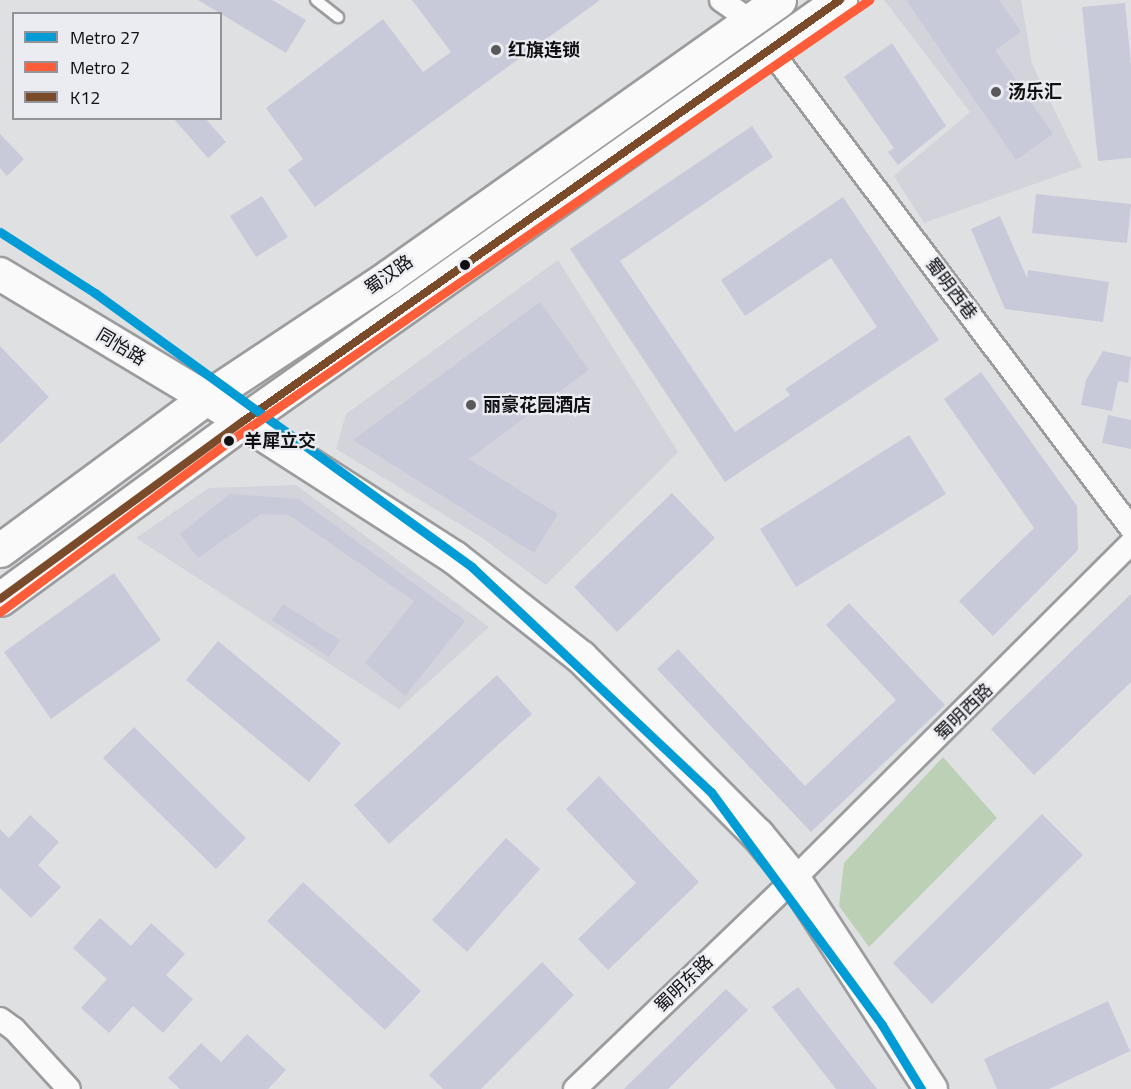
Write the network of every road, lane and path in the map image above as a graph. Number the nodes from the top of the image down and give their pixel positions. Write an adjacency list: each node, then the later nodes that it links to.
1 (315, 0): 5 (lane)
2 (721, 0): 6 (street)
3 (779, 0): 6 (main road, 蜀汉路)
4 (840, 0): 7 (main road, 蜀汉路)
5 (338, 17)
6 (751, 21): 9 (main road, 蜀汉路)
7 (771, 51): 10 (main road, 蜀汉路); 11 (street, 蜀明西巷)
8 (0, 274): 9 (street, 同怡路)
9 (206, 398): 10 (street, 同怡路); 13 (main road, 蜀汉路)
10 (242, 422): 14 (main road, 蜀汉路); 15 (street, 同怡路)
11 (1131, 528)
12 (1131, 543): 15 (street, 蜀明西路)
13 (0, 550)
14 (0, 599)
15 (794, 879): 18 (street, 蜀明东路); 19 (street, 同怡路)
16 (0, 1019): 17 (street)
17 (69, 1089)
18 (575, 1089)
19 (931, 1089)

